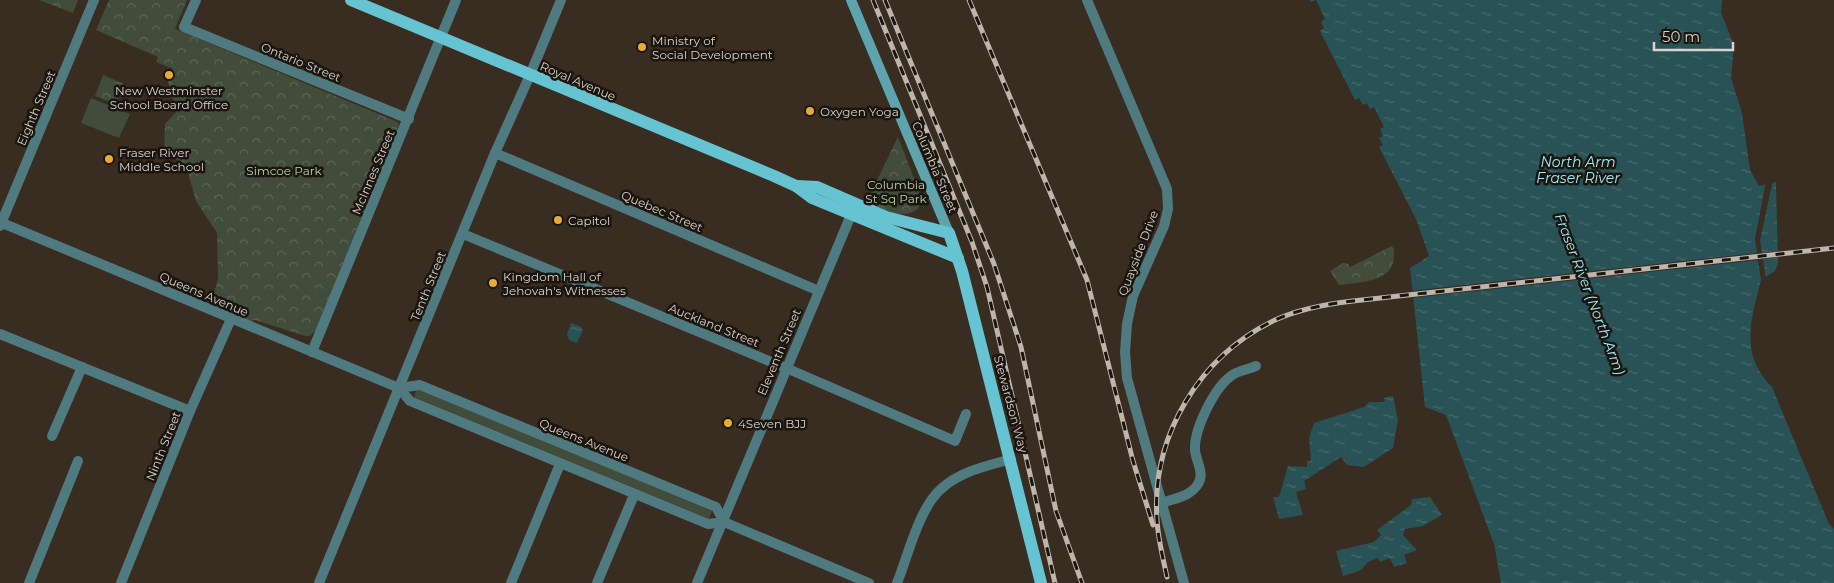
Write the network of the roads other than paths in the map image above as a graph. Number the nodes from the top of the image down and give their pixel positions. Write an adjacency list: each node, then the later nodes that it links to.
1 (94, 0): 14 (street, Eighth Street)
2 (196, 0): 10 (street, Ontario Street)
3 (351, 0): 8 (main road, Royal Avenue)
4 (456, 0): 8 (street, McInnes Street)
5 (561, 0): 9 (street, Tenth Street)
6 (851, 0): 15 (main road, Columbia Street)
7 (1088, 0): 33 (street, Quayside Drive)
8 (441, 38): 9 (main road, Royal Avenue); 10 (street, McInnes Street)
9 (530, 75): 11 (street, Tenth Street); 12 (main road, Royal Avenue)
10 (409, 119): 21 (street, McInnes Street)
11 (496, 153): 16 (street, Tenth Street); 18 (street, Quebec Street)
12 (796, 186): 13 (main road, Royal Avenue); 15 (main road, Royal Avenue)
13 (851, 215): 17 (main road, Royal Avenue); 18 (street, Eleventh Street)
14 (0, 223): 19 (street, Queens Avenue)
15 (949, 233): 17 (main road, Stewardson Way)
16 (463, 234): 24 (street, Auckland Street); 25 (street, Tenth Street)
17 (958, 258): 29 (main road, Stewardson Way)
18 (819, 291): 24 (street, Eleventh Street)
19 (231, 319): 21 (street, Queens Avenue); 26 (street, Ninth Street)
20 (0, 334): 23 (street)
21 (312, 352): 25 (street, Queens Avenue)
22 (1256, 366): 33 (street)
23 (82, 367): 26 (street); 28 (street)
24 (786, 368): 27 (street, Auckland Street); 34 (street, Eleventh Street)
25 (399, 388): 31 (street, Queens Avenue); 34 (street, Queens Avenue); 37 (street, Tenth Street)
26 (190, 411): 36 (street, Ninth Street)
27 (966, 414)
28 (52, 436)
29 (1011, 459): 42 (street); 43 (main road, Stewardson Way)
30 (78, 461): 35 (street)
31 (560, 464): 32 (street, Queens Avenue); 38 (street)
32 (634, 495): 34 (street, Queens Avenue); 39 (street)
33 (1162, 502): 44 (street, Quayside Drive)
34 (724, 522): 40 (street, Eleventh Street); 41 (street, Queens Avenue)
35 (29, 583)
36 (121, 583)
37 (319, 583)
38 (511, 583)
39 (597, 583)
40 (697, 583)
41 (869, 583)
42 (897, 583)
43 (1041, 583)
44 (1184, 583)

